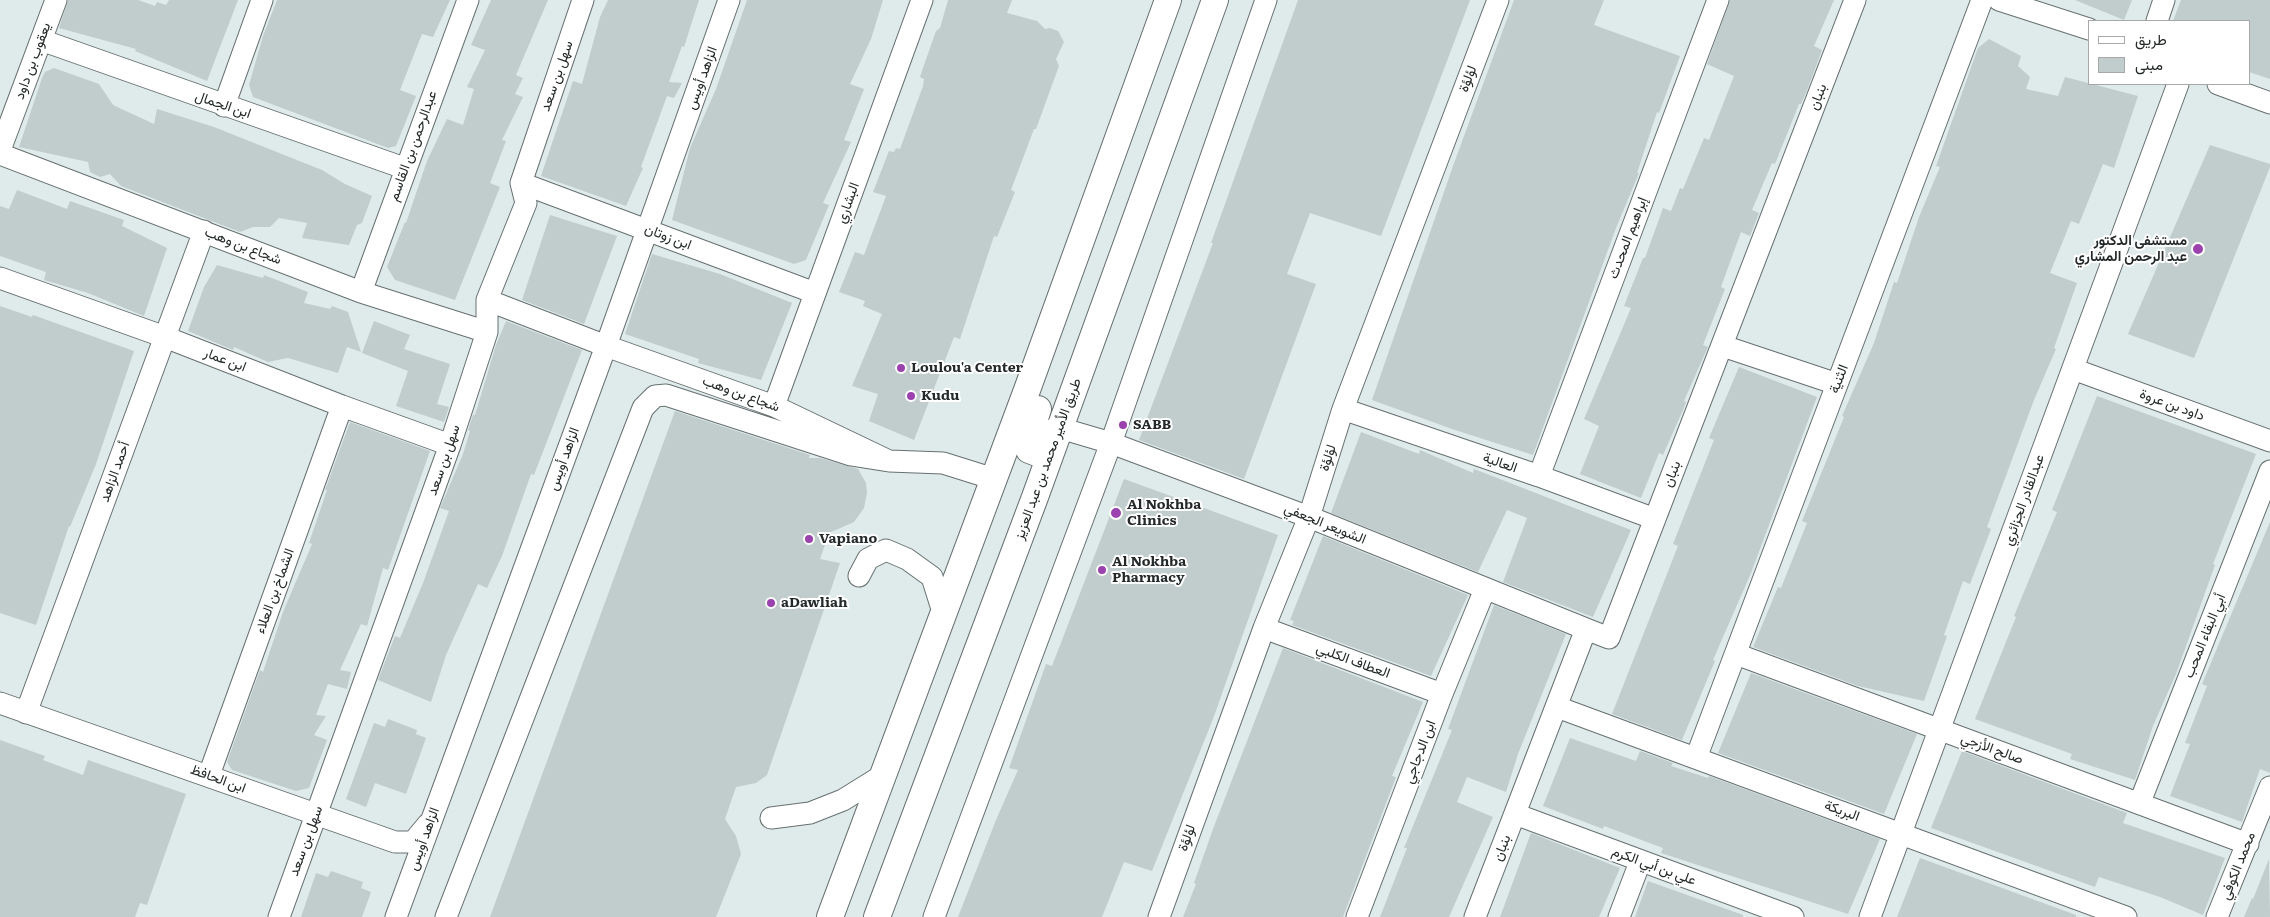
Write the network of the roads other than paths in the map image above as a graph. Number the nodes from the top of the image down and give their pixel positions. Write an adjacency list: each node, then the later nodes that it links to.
1 (56, 0): 18 (street, يعقوب بن داود)
2 (262, 0): 22 (street)
3 (468, 0): 25 (street, عبدالرحمن بن القاسم)
4 (583, 0): 26 (street, سهل بن سعد)
5 (729, 0): 27 (street, الزاهد أويس)
6 (922, 0): 31 (street, البشاري)
7 (1215, 0): 43 (main road, طريق الأمير محمد بن عبد العزيز)
8 (1266, 0): 45 (street)
9 (1498, 0): 42 (street, لؤلؤة)
10 (1718, 0): 49 (street, إبراهيم المحدث)
11 (1855, 0): 37 (street, بنبان)
12 (1982, 0): 39 (street, الثنية)
13 (1999, 0): 17 (street)
14 (2164, 0): 16 (street)
15 (1162, 2): 33 (main road)
16 (2157, 20)
17 (2088, 29)
18 (41, 40): 22 (street, ابن الجمال); 23 (street, يعقوب بن داود)
19 (2178, 85): 38 (street, عبدالقادر الجزائري)
20 (2221, 85): 21 (street)
21 (2270, 102)
22 (224, 106): 25 (street, ابن الجمال)
23 (0, 150)
24 (0, 154): 28 (street, شجاع بن وهب)
25 (404, 168): 30 (street, عبدالرحمن بن القاسم)
26 (521, 183): 27 (street, ابن زوتان); 32 (street, سهل بن سعد)
27 (648, 229): 31 (street, ابن زوتان); 36 (street, الزاهد أويس)
28 (204, 231): 30 (street, شجاع بن وهب); 35 (street, أحمد الزاهد)
29 (0, 278): 35 (street, ابن عمار)
30 (361, 292): 34 (street, شجاع بن وهب)
31 (815, 292): 41 (street, البشاري)
32 (487, 300): 34 (street, سهل بن سعد); 36 (street, شجاع بن وهب)
33 (1051, 323): 43 (main road); 50 (main road)
34 (487, 332): 46 (street, سهل بن سعد)
35 (165, 337): 40 (street, ابن عمار); 62 (street, أحمد الزاهد)
36 (606, 346): 41 (street, شجاع بن وهب); 72 (street, الزاهد أويس)
37 (1723, 346): 39 (street); 52 (street, بنبان)
38 (2073, 369): 44 (street, داود بن عروة); 63 (street, عبدالقادر الجزائري)
39 (1837, 384): 58 (street, الثنية)
40 (342, 406): 46 (street, ابن عمار); 65 (street, الشماخ بن العلاء)
41 (774, 406): 47 (street, شجاع بن وهب)
42 (1344, 409): 49 (street, العالية); 51 (street, لؤلؤة)
43 (1060, 428): 45 (street, الشويعر الجعفي); 81 (main road, طريق الأمير محمد بن عبد العزيز)
44 (2270, 440)
45 (1111, 443): 51 (street, الشويعر الجعفي); 82 (street)
46 (450, 445): 69 (street, سهل بن سعد)
47 (889, 461): 50 (street, شجاع بن وهب); 79 (street)
48 (2270, 471): 68 (street, أبي البقاء المحب)
49 (1539, 476): 52 (street, العالية)
50 (994, 479): 55 (main road)
51 (1309, 517): 54 (street, الشويعر الجعفي); 56 (street, لؤلؤة)
52 (1655, 519): 57 (street, بنبان)
53 (859, 576): 55 (street)
54 (1486, 589): 57 (street, الشويعر الجعفي); 59 (street, ابن الدجاجي)
55 (943, 612): 66 (main road)
56 (1264, 628): 59 (street, العطاف الكلبي); 83 (street, لؤلؤة)
57 (1586, 629): 61 (street, بنبان)
58 (1736, 654): 63 (street, صالح الأزجي); 64 (street, الثنية)
59 (1442, 694): 84 (street, ابن الدجاجي)
60 (0, 703): 62 (street, ابن الحافظ)
61 (1557, 707): 64 (street, البريكة); 70 (street, بنبان)
62 (26, 713): 65 (street, ابن الحافظ)
63 (1939, 730): 68 (street, صالح الأزجي); 73 (street, عبدالقادر الجزائري)
64 (1696, 758): 73 (street, البريكة)
65 (209, 775): 69 (street, ابن الحافظ)
66 (880, 777): 71 (street); 80 (main road)
67 (2270, 787): 74 (street, محمد الكوفي)
68 (2140, 802): 74 (street, صالح الأزجي)
69 (316, 814): 72 (street, ابن الحافظ); 77 (street, سهل بن سعد)
70 (1515, 814): 75 (street, علي بن أبي الكرم); 85 (street, بنبان)
71 (771, 818)
72 (429, 823): 78 (street, الزاهد أويس)
73 (1899, 832): 76 (street, البريكة); 88 (street, عبدالقادر الجزائري)
74 (2248, 844): 90 (street, محمد الكوفي)
75 (1640, 862): 86 (street); 87 (street, علي بن أبي الكرم)
76 (2082, 909): 89 (street, البريكة)
77 (279, 917)
78 (396, 917)
79 (446, 917)
80 (830, 917)
81 (877, 917)
82 (934, 917)
83 (1158, 917)
84 (1357, 917)
85 (1475, 917)
86 (1619, 917)
87 (1793, 917)
88 (1870, 917)
89 (2126, 917)
90 (2217, 917)

